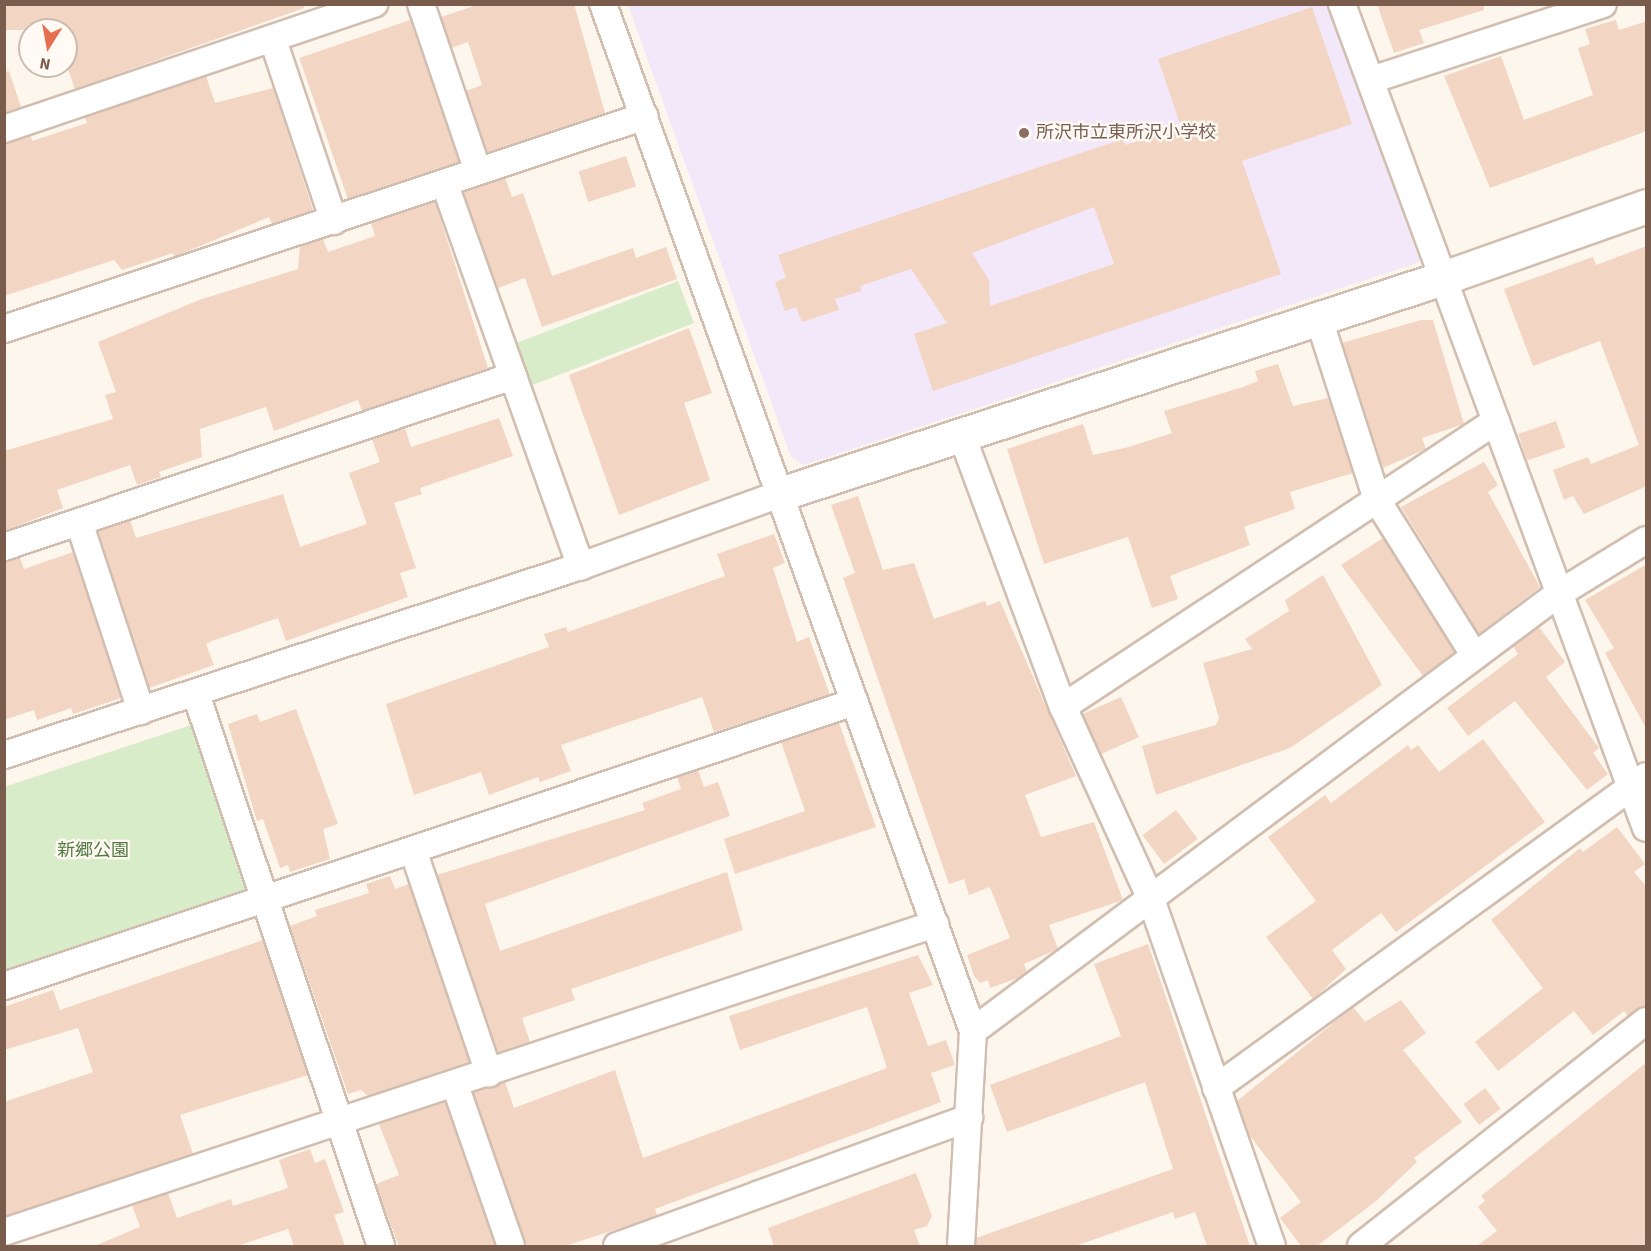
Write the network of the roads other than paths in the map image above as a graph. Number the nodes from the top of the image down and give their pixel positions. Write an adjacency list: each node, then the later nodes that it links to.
1 (374, 4): 6 (street)
2 (421, 4): 10 (street)
3 (603, 4): 8 (street)
4 (1342, 4): 7 (street)
5 (1603, 4): 7 (street)
6 (273, 40): 9 (street); 13 (street)
7 (1371, 80): 14 (street)
8 (645, 116): 10 (street); 20 (street)
9 (4, 129)
10 (478, 171): 11 (street)
11 (445, 184): 13 (street); 17 (street)
12 (1647, 206): 14 (street)
13 (334, 220): 16 (street)
14 (1443, 278): 15 (street); 18 (street)
15 (1319, 319): 19 (street); 21 (street)
16 (4, 329)
17 (513, 376): 22 (street); 25 (street)
18 (1496, 422): 21 (street); 26 (street)
19 (962, 436): 20 (street); 30 (street)
20 (780, 494): 25 (street); 29 (street)
21 (1377, 500): 27 (street); 30 (street)
22 (79, 522): 24 (street); 31 (street)
23 (1647, 540): 26 (street)
24 (4, 547)
25 (580, 566): 28 (street)
26 (1558, 594): 27 (street); 33 (street)
27 (1475, 656): 37 (street)
28 (196, 694): 31 (street); 36 (street)
29 (855, 702): 35 (street); 38 (street)
30 (1064, 706): 37 (street)
31 (141, 711): 32 (street)
32 (4, 754)
33 (1639, 781): 34 (street); 44 (street)
34 (1647, 828)
35 (413, 850): 36 (street); 42 (street)
36 (261, 898): 39 (street); 46 (street)
37 (1151, 899): 41 (street); 44 (street)
38 (935, 924): 41 (street); 42 (street)
39 (4, 986)
40 (1647, 1021): 53 (street)
41 (973, 1031): 45 (street)
42 (489, 1073): 43 (street)
43 (455, 1085): 46 (street); 49 (street)
44 (1216, 1088): 52 (street)
45 (969, 1118): 50 (street); 51 (street)
46 (337, 1122): 47 (street); 48 (street)
47 (4, 1232)
48 (381, 1246)
49 (511, 1246)
50 (617, 1246)
51 (962, 1246)
52 (1272, 1246)
53 (1361, 1246)

